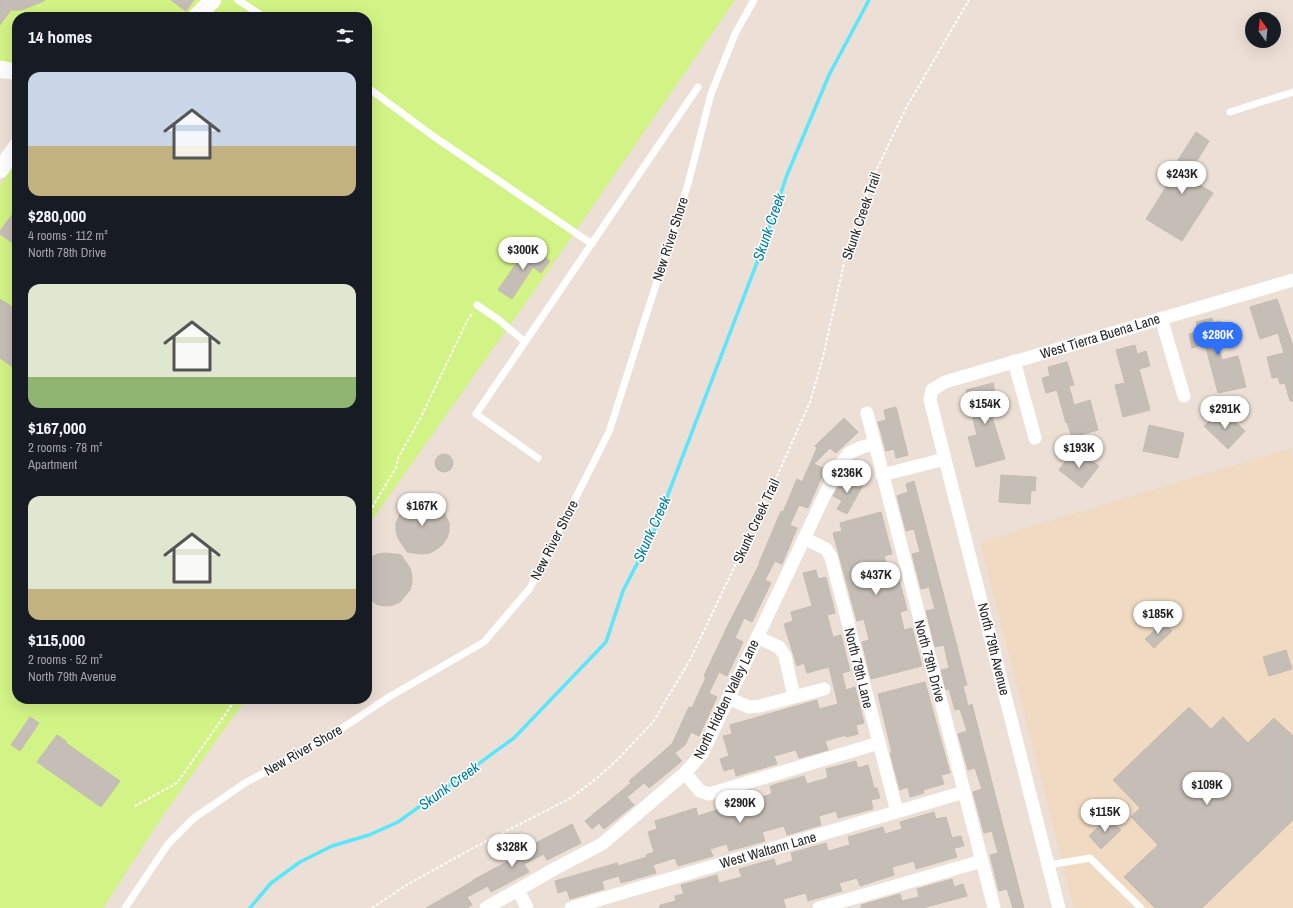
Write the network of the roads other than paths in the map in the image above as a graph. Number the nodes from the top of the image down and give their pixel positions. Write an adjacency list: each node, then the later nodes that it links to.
1 (213, 0): 4 (street)
2 (238, 0): 5 (lane)
3 (754, 0): 40 (lane, New River Shore)
4 (201, 12)
5 (256, 12)
6 (0, 69): 7 (street)
7 (12, 71)
8 (698, 87): 14 (lane)
9 (372, 91): 14 (lane)
10 (1293, 92): 11 (lane)
11 (1230, 112)
12 (12, 153): 13 (street)
13 (0, 170)
14 (592, 244): 18 (lane)
15 (1293, 280): 17 (street, West Tierra Buena Lane)
16 (477, 305): 18 (lane)
17 (1161, 318): 19 (street, West Tierra Buena Lane); 21 (street)
18 (525, 342): 25 (lane)
19 (1014, 361): 20 (street, West Tierra Buena Lane); 23 (street)
20 (932, 390): 26 (street, North 79th Avenue)
21 (1184, 396)
22 (867, 413): 24 (street, North 79th Drive)
23 (1035, 438)
24 (874, 444): 27 (street, North 79th Drive); 28 (street, North Hidden Valley Lane)
25 (538, 458)
26 (945, 459): 27 (street); 38 (street, North 79th Avenue)
27 (882, 475): 35 (street, North 79th Drive)
28 (804, 538): 29 (street, North Hidden Valley Lane); 33 (street, North 79th Lane)
29 (757, 637): 31 (street); 32 (street, North Hidden Valley Lane)
30 (824, 689): 31 (street)
31 (794, 697): 32 (street)
32 (728, 698): 34 (street, North Hidden Valley Lane)
33 (879, 743): 34 (street); 36 (street, North 79th Lane)
34 (685, 774): 39 (street, North Hidden Valley Lane)
35 (964, 792): 36 (street, West Waltann Lane); 37 (street, North 79th Drive)
36 (897, 812): 43 (street, West Waltann Lane)
37 (982, 861): 44 (street); 45 (street, North 79th Drive)
38 (1049, 865): 46 (street, North 79th Avenue); 47 (lane)
39 (518, 890): 41 (street, North Hidden Valley Lane); 42 (street)
40 (125, 908)
41 (486, 908)
42 (527, 908)
43 (571, 908)
44 (819, 908)
45 (994, 908)
46 (1059, 908)
47 (1141, 908)

